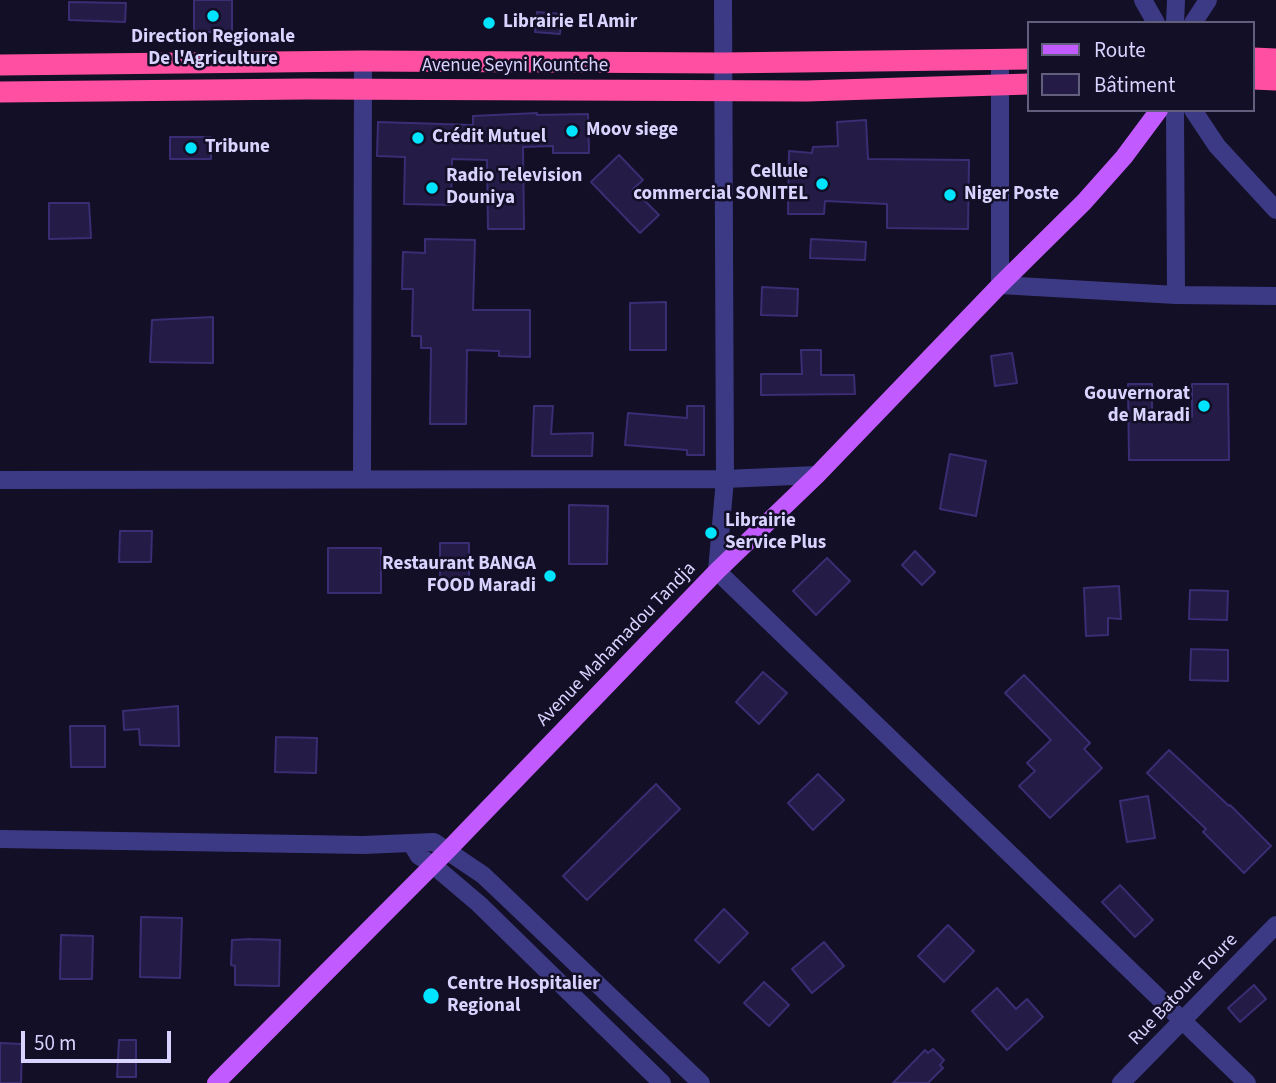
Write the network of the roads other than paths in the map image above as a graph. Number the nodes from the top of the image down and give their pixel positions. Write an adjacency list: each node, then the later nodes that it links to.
1 (723, 0): 13 (street)
2 (1143, 0): 5 (street)
3 (1176, 0): 6 (street)
4 (1208, 0): 7 (street)
5 (1155, 21)
6 (1175, 21)
7 (1195, 21)
8 (1255, 58): 10 (highway)
9 (1028, 59): 11 (highway, Avenue Seyni Kountche)
10 (1276, 59)
11 (1000, 60): 13 (highway, Avenue Seyni Kountche); 18 (street)
12 (363, 61): 13 (highway, Avenue Seyni Kountche); 14 (highway, Avenue Seyni Kountche); 19 (street)
13 (723, 63): 20 (street)
14 (0, 65)
15 (1255, 79): 16 (highway)
16 (1276, 80)
17 (1028, 84): 18 (highway, Avenue Seyni Kountche)
18 (1000, 85): 20 (highway, Avenue Seyni Kountche); 26 (street)
19 (364, 89): 20 (highway, Avenue Seyni Kountche); 21 (highway, Avenue Seyni Kountche); 30 (street)
20 (724, 91): 31 (street)
21 (0, 92)
22 (1158, 112): 26 (main road, Avenue Mahamadou Tandja)
23 (1175, 112): 27 (street)
24 (1194, 112): 25 (street)
25 (1276, 210)
26 (1000, 285): 27 (street); 29 (main road, Avenue Mahamadou Tandja)
27 (1176, 295): 28 (street)
28 (1276, 296)
29 (817, 475): 31 (street); 33 (main road, Avenue Mahamadou Tandja)
30 (362, 479): 31 (street); 32 (street)
31 (725, 479): 33 (street)
32 (0, 480)
33 (716, 571): 36 (main road, Avenue Mahamadou Tandja); 41 (street)
34 (0, 839): 35 (street)
35 (411, 843): 36 (street); 37 (street)
36 (448, 850): 37 (main road, Avenue Mahamadou Tandja); 39 (street)
37 (433, 865): 40 (street); 42 (main road, Avenue Mahamadou Tandja)
38 (1276, 925): 41 (street, Rue Batoure Toure)
39 (601, 986): 40 (street); 44 (street)
40 (580, 1005): 43 (street)
41 (1183, 1022): 45 (street, Rue Batoure Toure); 46 (street)
42 (216, 1083)
43 (662, 1083)
44 (702, 1083)
45 (1121, 1083)
46 (1247, 1083)

